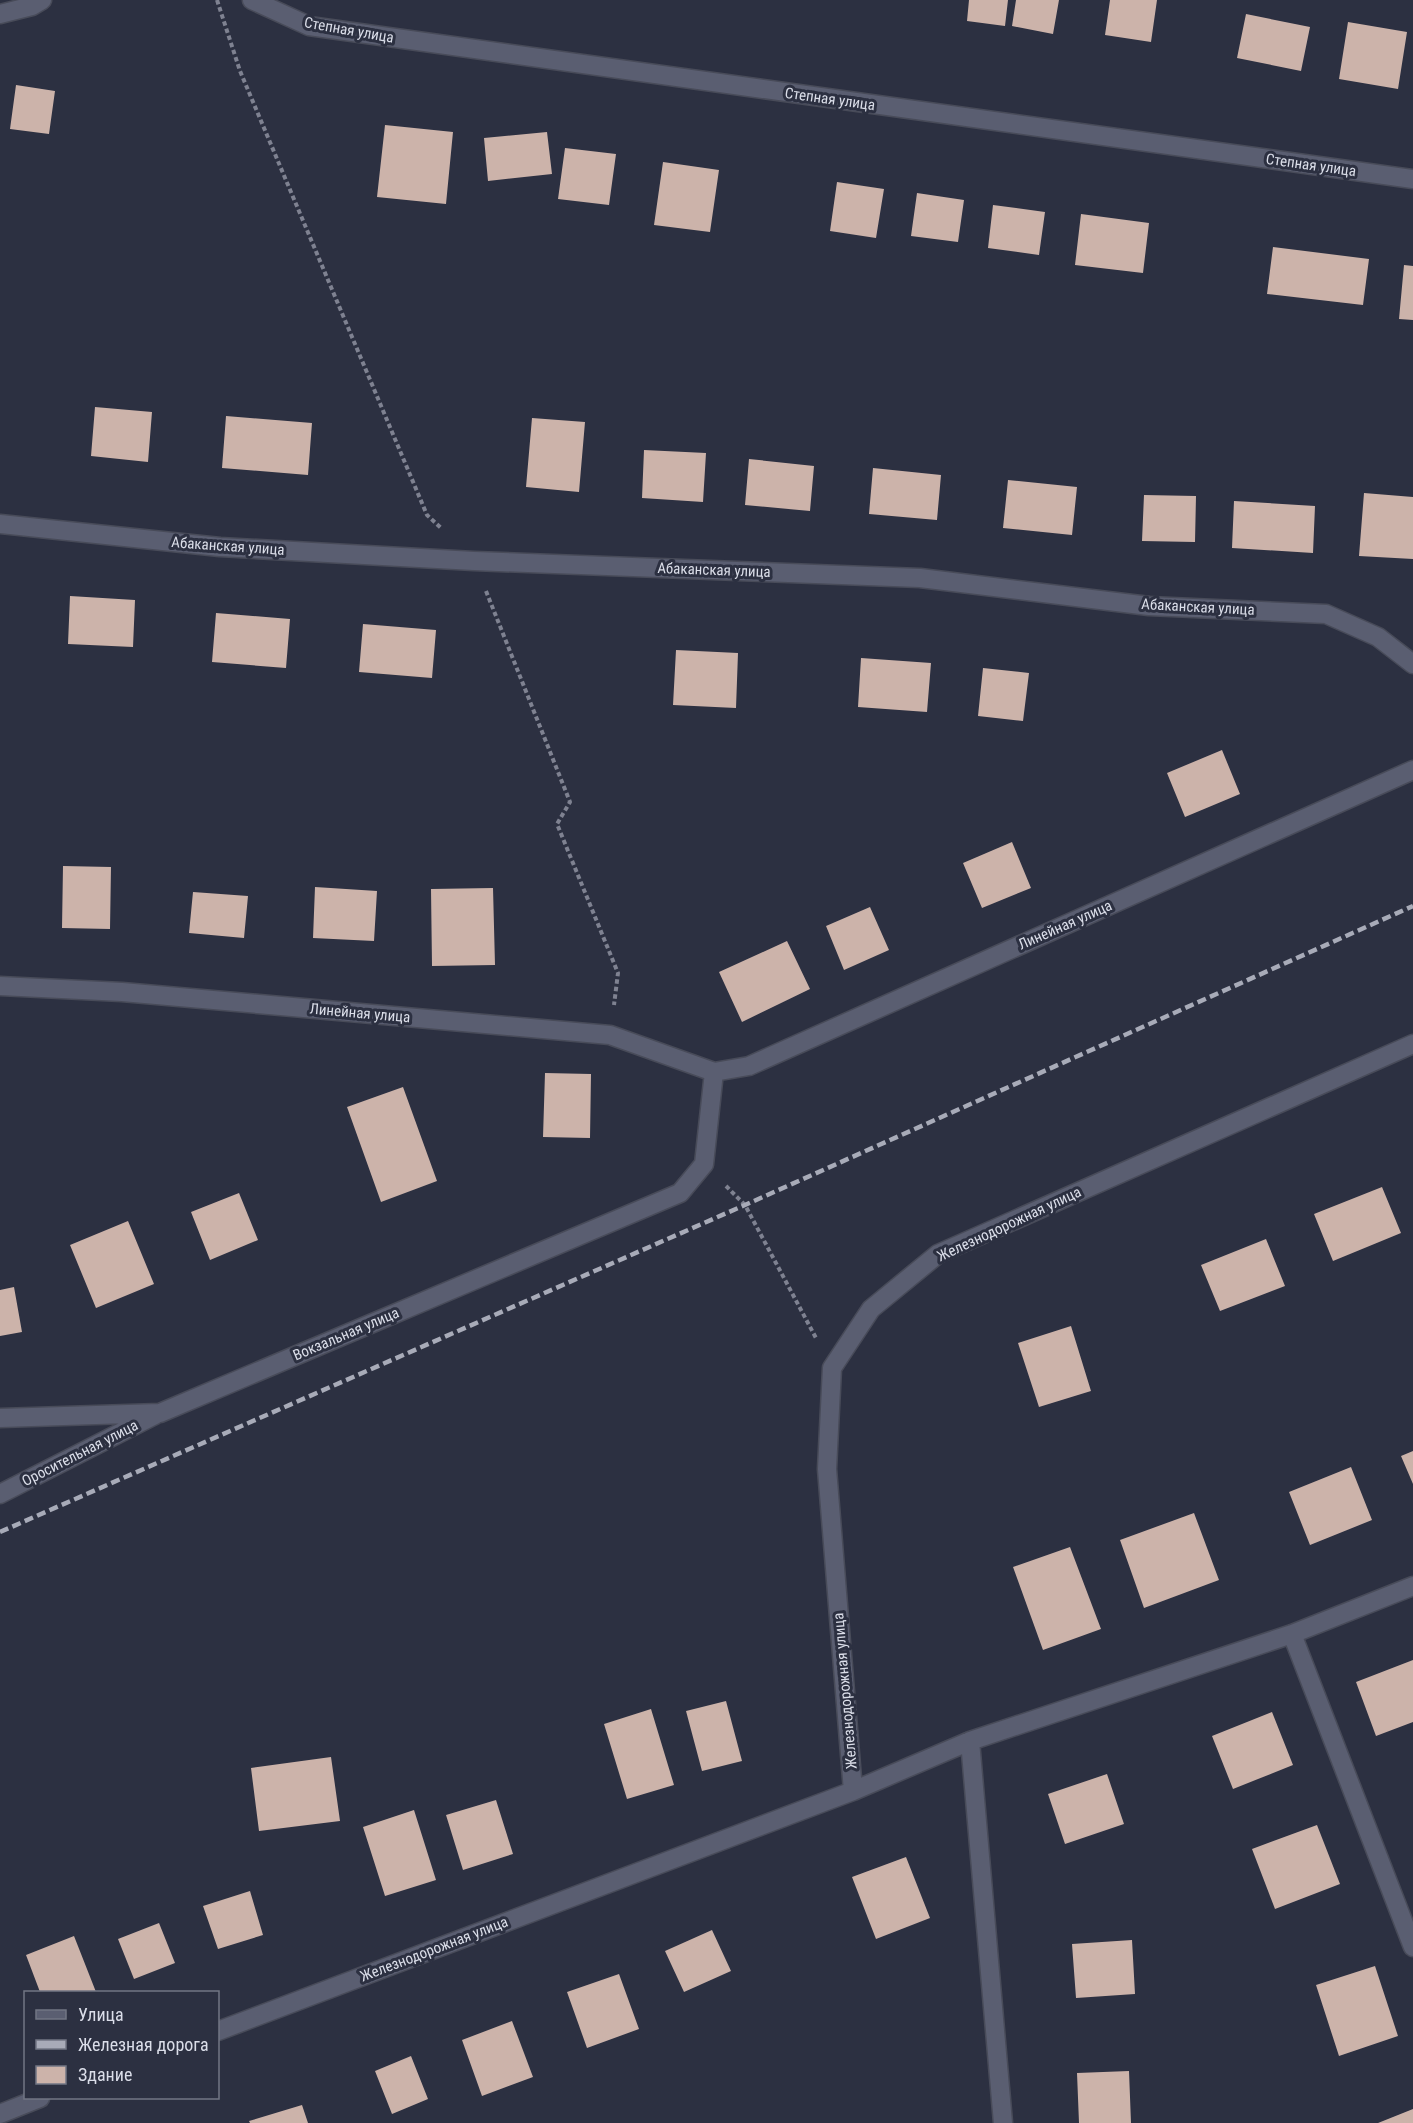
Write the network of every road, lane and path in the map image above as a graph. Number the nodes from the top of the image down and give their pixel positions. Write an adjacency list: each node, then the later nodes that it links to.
1 (42, 0): 4 (street)
2 (217, 0): 7 (path)
3 (252, 0): 5 (street, Степная улица)
4 (0, 14)
5 (1413, 179)
6 (0, 524): 7 (street, Абаканская улица)
7 (474, 561): 8 (street, Абаканская улица); 11 (path)
8 (1413, 664)
9 (1413, 770): 13 (street, Линейная улица)
10 (0, 986): 11 (street, Линейная улица)
11 (610, 1035): 13 (street, Линейная улица)
12 (1413, 1044): 15 (street, Железнодорожная улица)
13 (714, 1072): 14 (street)
14 (704, 1164): 15 (path); 16 (street, Вокзальная улица)
15 (832, 1368): 22 (street, Железнодорожная улица)
16 (160, 1413): 17 (street, Вокзальная улица); 18 (street, Оросительная улица)
17 (0, 1418)
18 (0, 1494)
19 (1413, 1586): 20 (street, Железнодорожная улица)
20 (1292, 1634): 21 (street, Железнодорожная улица); 23 (street)
21 (970, 1740): 22 (street, Железнодорожная улица); 27 (street)
22 (853, 1791): 24 (street, Железнодорожная улица)
23 (1413, 1947)
24 (219, 2031)
25 (35, 2099): 26 (street)
26 (0, 2114)
27 (1004, 2123)

